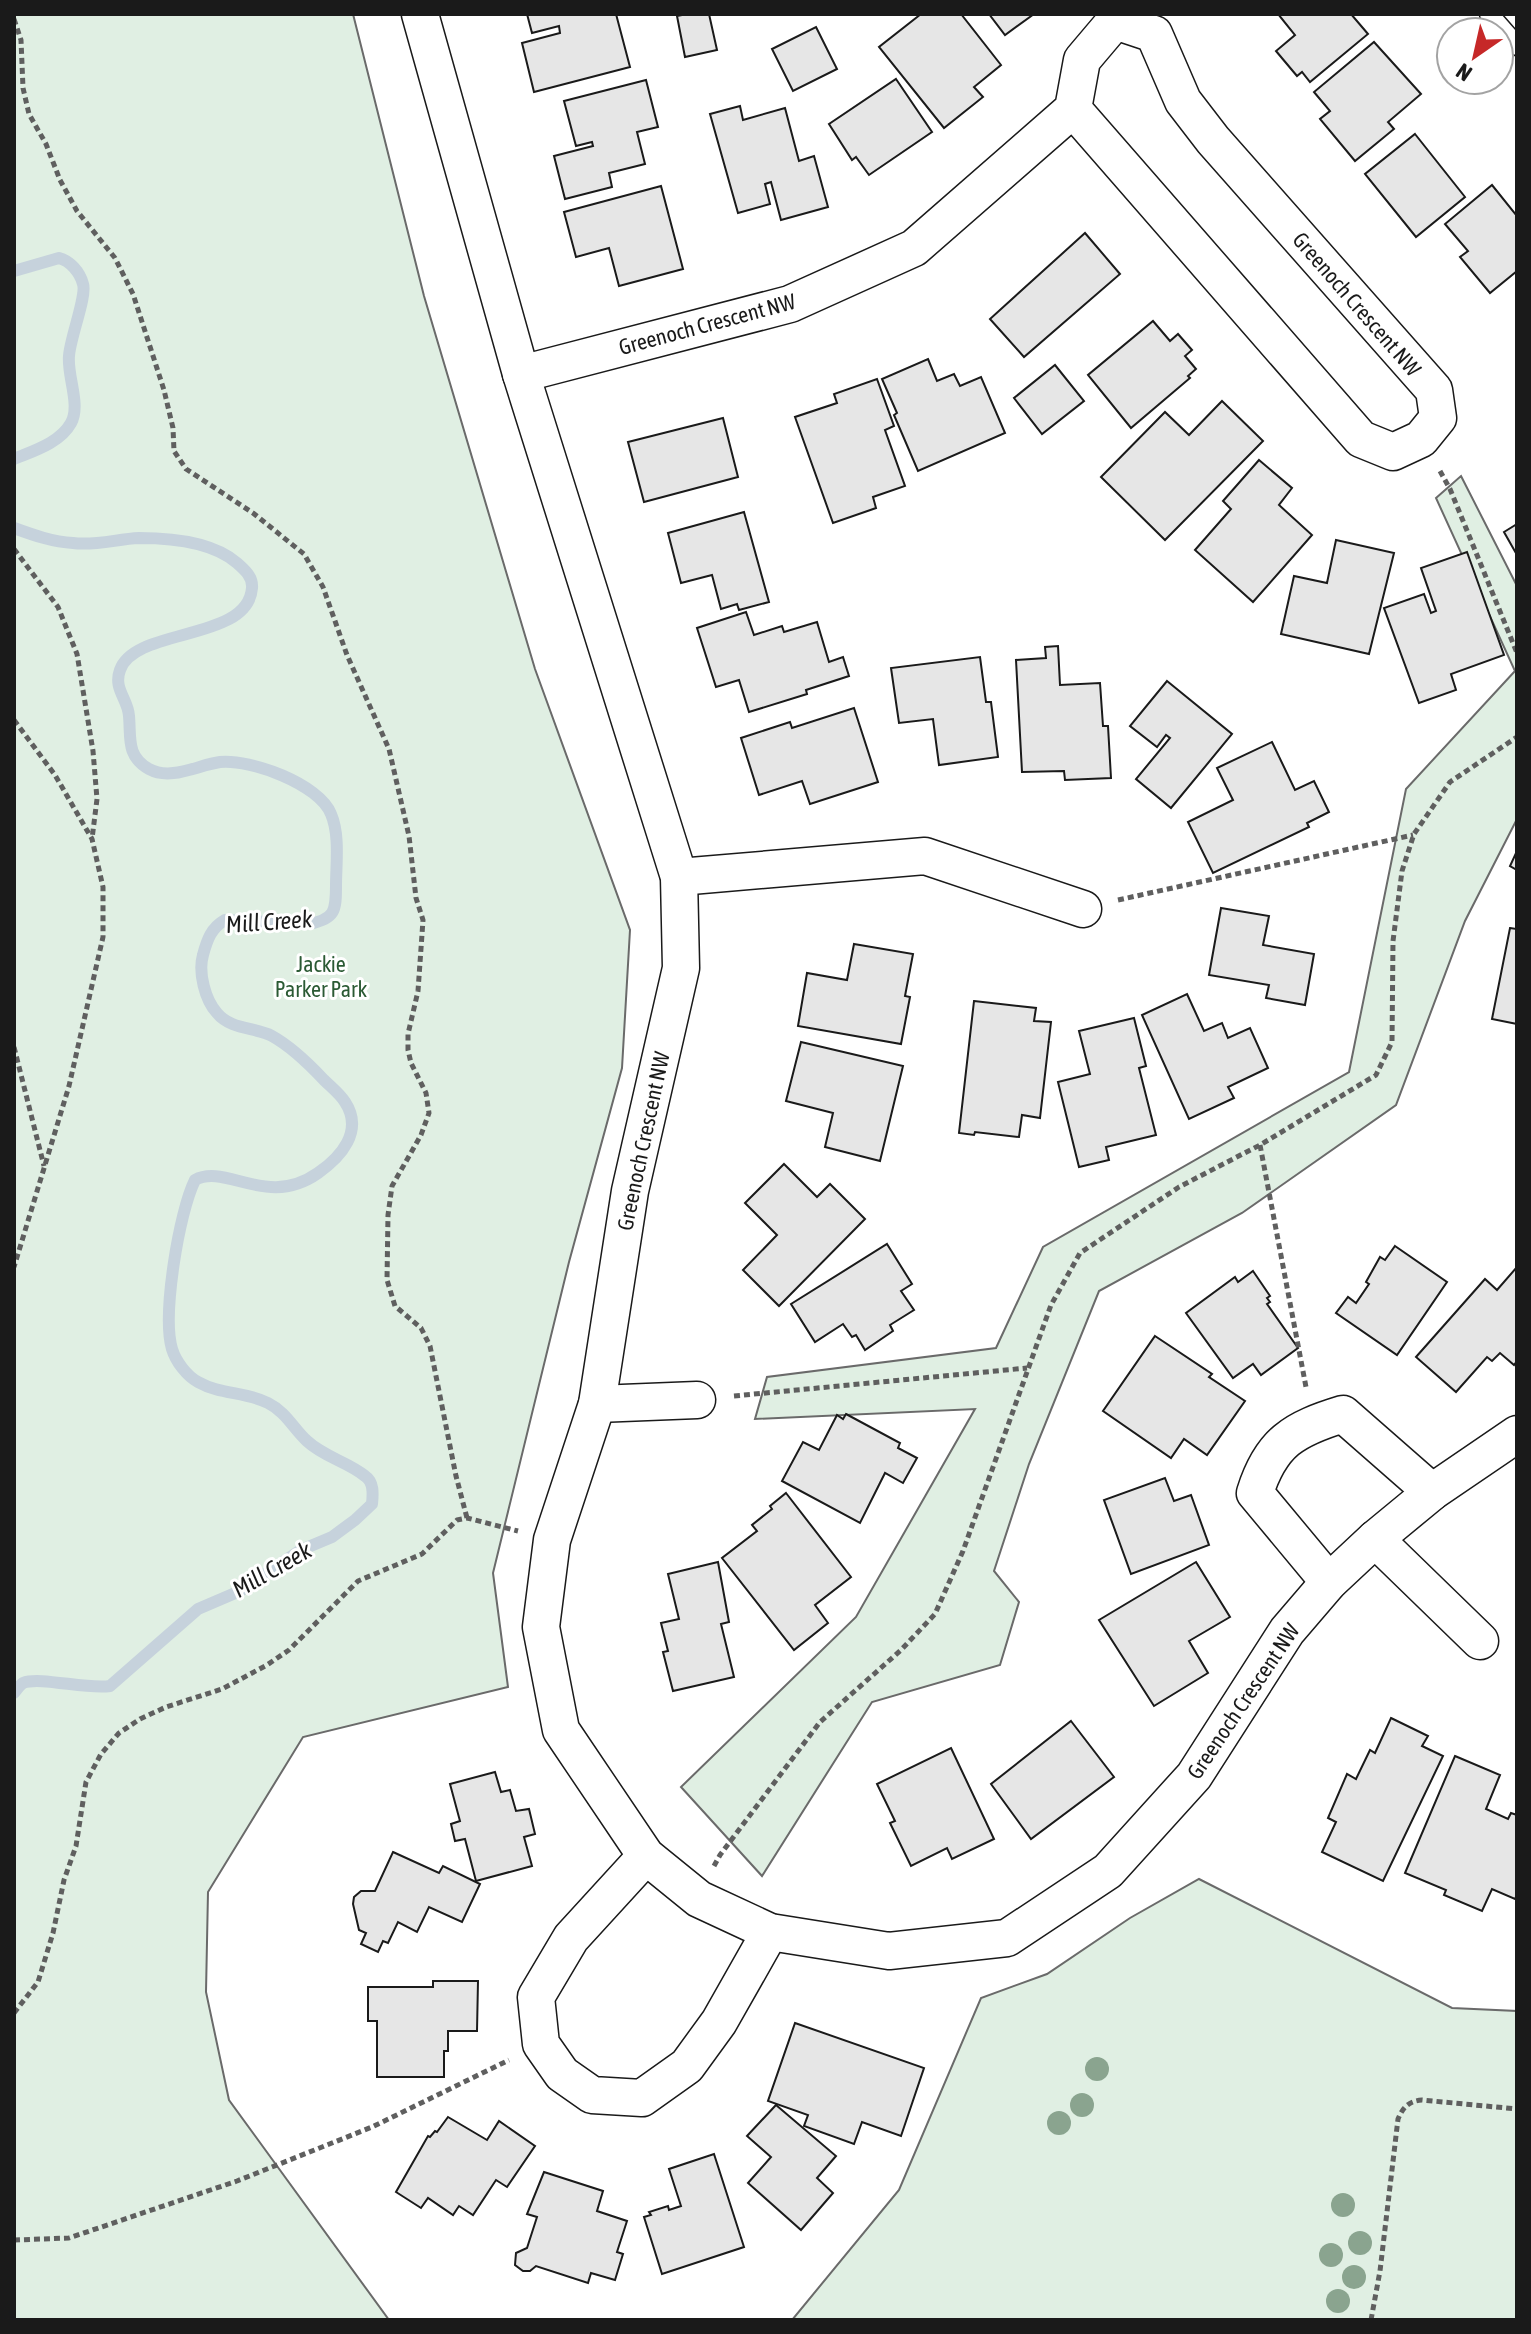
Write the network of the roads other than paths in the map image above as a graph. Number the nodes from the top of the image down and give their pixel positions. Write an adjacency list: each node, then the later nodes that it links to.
1 (420, 14): 5 (street, Greenoch Crescent NW)
2 (1489, 14): 3 (lane)
3 (1517, 46)
4 (1073, 109): 4 (street, Greenoch Crescent NW); 5 (street, Greenoch Crescent NW)
5 (521, 374): 6 (street, Greenoch Crescent NW)
6 (679, 877): 7 (street); 9 (street, Greenoch Crescent NW)
7 (1083, 909)
8 (697, 1400): 9 (street)
9 (597, 1404): 15 (street, Greenoch Crescent NW)
10 (1517, 1434): 11 (street, Greenoch Crescent NW)
11 (1432, 1492): 12 (street, Greenoch Crescent NW); 13 (street)
12 (1375, 1539): 13 (street, Greenoch Crescent NW); 14 (street)
13 (1329, 1582): 16 (street, Greenoch Crescent NW)
14 (1480, 1641)
15 (646, 1856): 16 (street, Greenoch Crescent NW); 16 (street)
16 (770, 1932)

